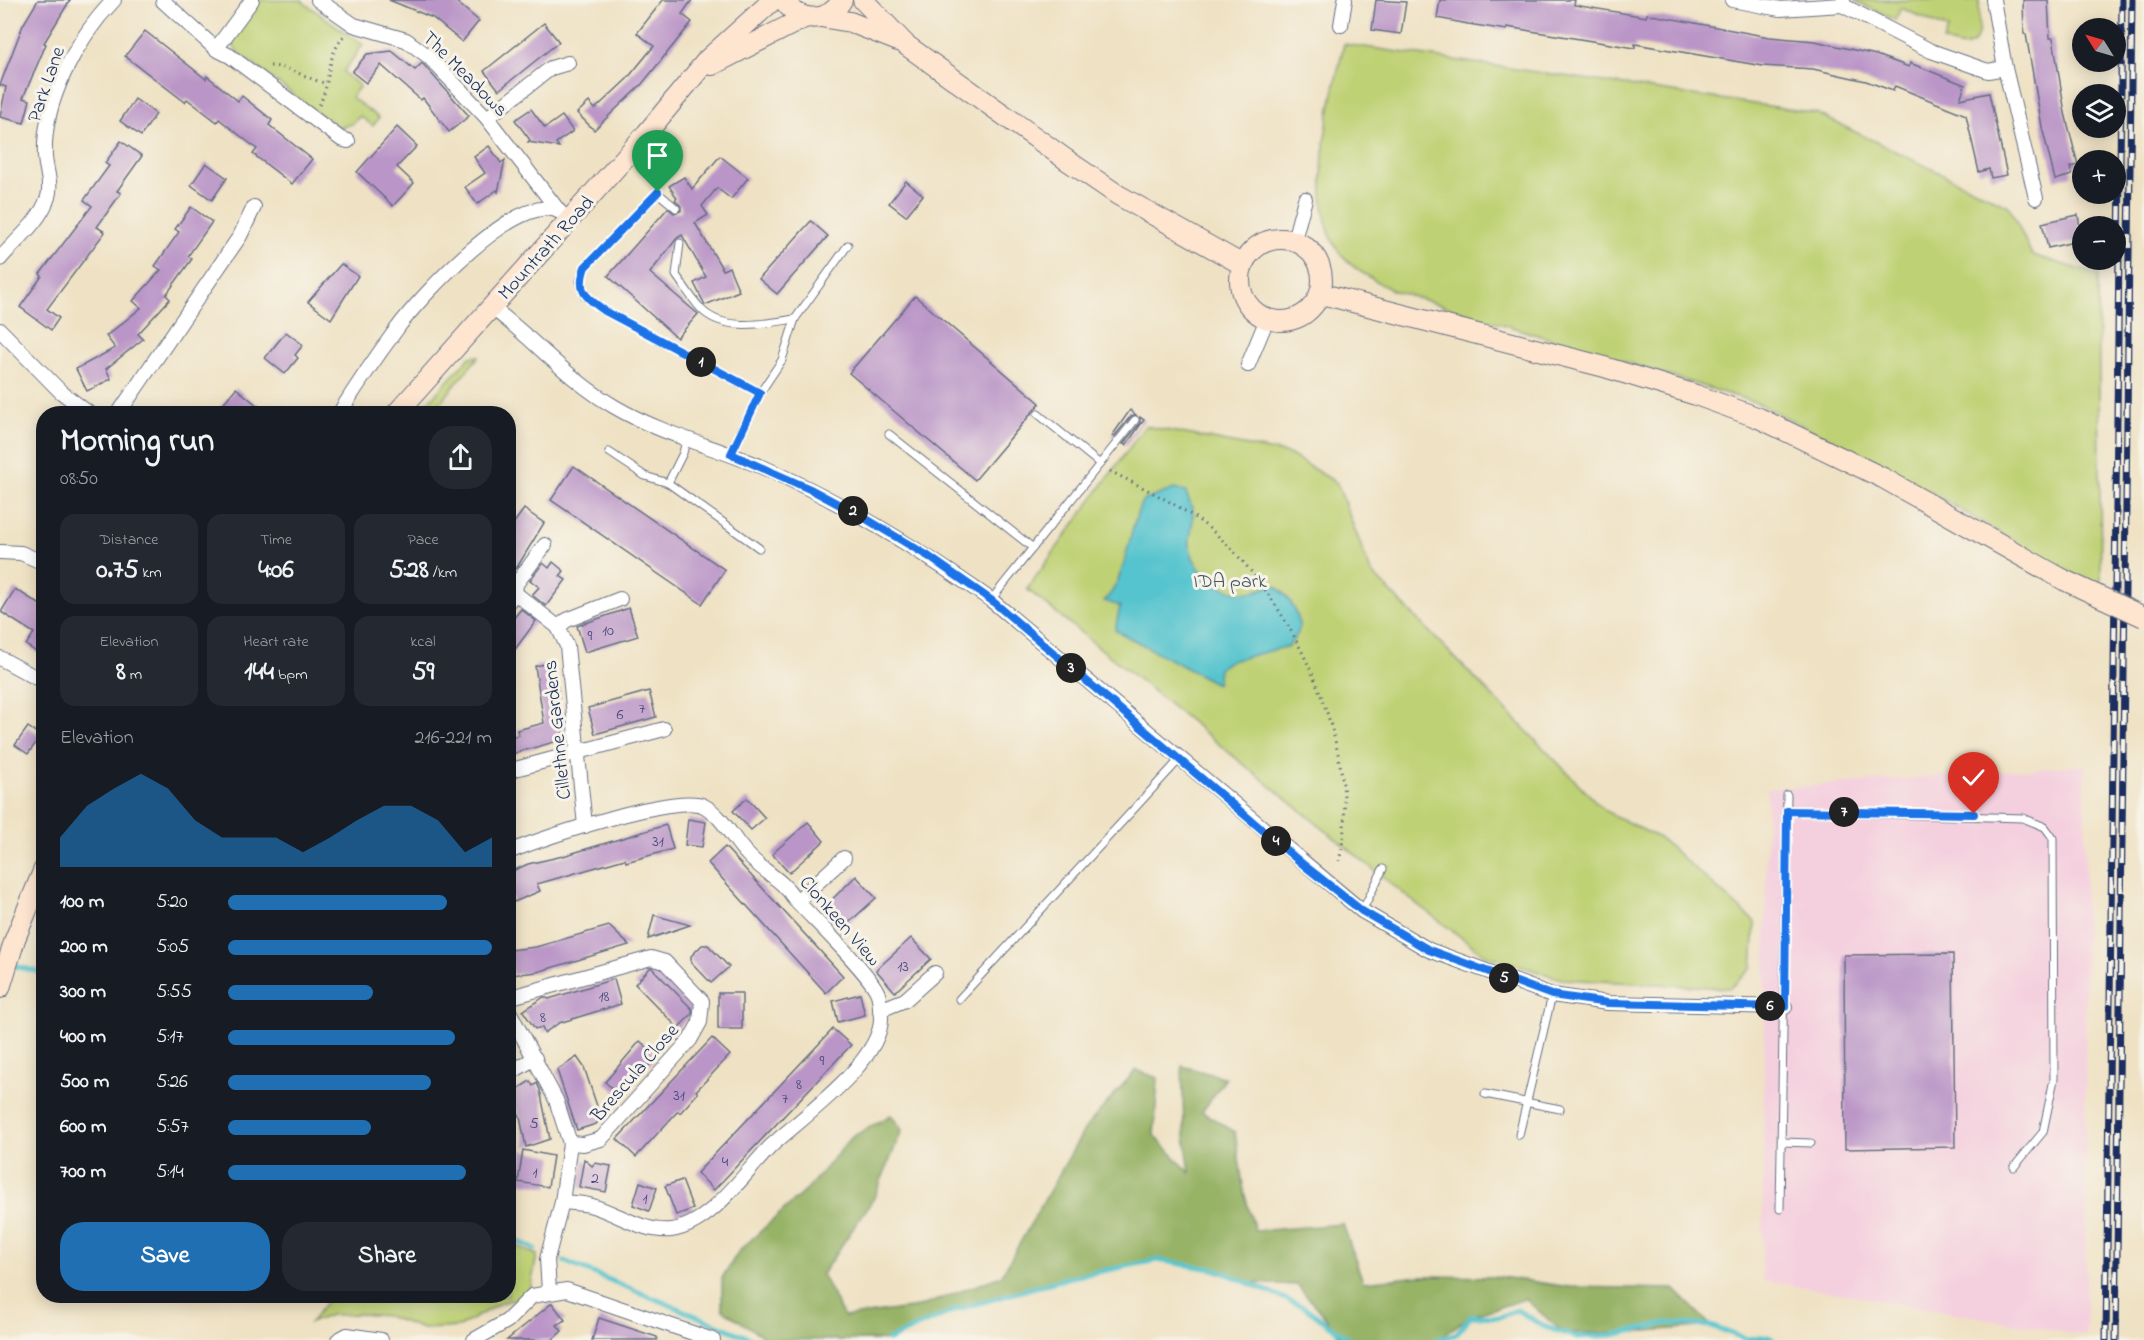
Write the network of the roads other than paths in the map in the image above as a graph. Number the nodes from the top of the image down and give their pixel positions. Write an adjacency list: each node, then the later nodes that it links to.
1 (114, 0): 30 (street, Park Lane)
2 (252, 0): 16 (street)
3 (318, 0): 20 (street, The Meadows)
4 (773, 0): 19 (main road, Mountrath Road)
5 (784, 0): 13 (main road)
6 (842, 0): 13 (main road, Mountrath Road)
7 (863, 0): 15 (main road)
8 (1346, 0): 14 (street)
9 (1732, 0): 12 (street)
10 (1993, 0): 18 (street)
11 (163, 1): 16 (street)
12 (1843, 2): 18 (street)
13 (813, 17): 15 (main road); 19 (main road, Mountrath Road)
14 (1341, 25)
15 (906, 45): 31 (main road)
16 (216, 49): 21 (street)
17 (568, 63): 20 (street)
18 (2004, 68): 22 (street)
19 (692, 79): 26 (main road, Mountrath Road)
20 (487, 118): 26 (street, The Meadows)
21 (348, 141)
22 (2036, 198)
23 (1305, 199): 27 (street)
24 (254, 207): 40 (street)
25 (676, 208): 38 (lane)
26 (564, 215): 33 (main road, Mountrath Road); 41 (street)
27 (1294, 240): 31 (main road); 32 (main road)
28 (680, 243): 34 (lane)
29 (848, 244): 34 (lane)
30 (2, 250)
31 (1243, 265): 35 (main road)
32 (1322, 294): 35 (main road); 60 (main road, bridge)
33 (491, 307): 42 (main road, Mountrath Road); 46 (street)
34 (795, 319): 38 (lane)
35 (1267, 319): 37 (street)
36 (0, 330): 39 (street)
37 (1248, 365)
38 (760, 393): 48 (lane)
39 (79, 406)
40 (123, 406)
41 (344, 406)
42 (403, 406)
43 (1038, 414): 49 (lane)
44 (1135, 420): 49 (lane)
45 (889, 435): 53 (lane)
46 (686, 440): 48 (street); 50 (lane)
47 (609, 452): 50 (lane)
48 (731, 454): 59 (street)
49 (1099, 465): 53 (lane)
50 (668, 483): 52 (lane)
51 (545, 545): 56 (street)
52 (759, 548)
53 (1033, 548): 59 (lane)
54 (0, 552): 55 (street)
55 (36, 560)
56 (516, 584)
57 (620, 599): 61 (street)
58 (516, 600): 61 (street)
59 (991, 600): 66 (street)
60 (2144, 618)
61 (558, 627): 65 (street, Cillethne Gardens)
62 (0, 658): 63 (street)
63 (36, 678)
64 (663, 729): 65 (street)
65 (578, 751): 67 (street); 70 (street, Cillethne Gardens)
66 (1179, 760): 76 (street); 81 (lane)
67 (516, 769)
68 (1787, 795): 69 (lane)
69 (1787, 811): 82 (lane); 94 (lane)
70 (585, 826): 71 (street, Clonkeen View); 75 (street, Clonkeen View)
71 (516, 849)
72 (844, 858): 75 (street)
73 (1383, 869): 76 (lane)
74 (36, 888): 78 (main road)
75 (797, 902): 83 (street, Clonkeen View)
76 (1362, 911): 79 (street)
77 (935, 973): 83 (street)
78 (0, 988)
79 (1552, 995): 82 (street); 88 (lane)
80 (516, 996): 92 (street, Brescula Close)
81 (959, 999)
82 (1785, 1007): 91 (lane)
83 (880, 1010): 95 (street)
84 (516, 1024): 85 (street, Brescula Close)
85 (535, 1058): 86 (street); 92 (street, Brescula Close)
86 (516, 1069)
87 (1485, 1094): 88 (lane)
88 (1527, 1103): 89 (lane); 90 (lane)
89 (1560, 1109)
90 (1520, 1135)
91 (1782, 1142): 93 (lane); 96 (lane)
92 (570, 1143): 95 (street, Brescula Close)
93 (1811, 1143)
94 (2014, 1167)
95 (562, 1202): 97 (street, Brescula Close)
96 (1780, 1209)
97 (549, 1292): 98 (street); 99 (street)
98 (690, 1336): 102 (street)
99 (481, 1339)
100 (338, 1340): 101 (street)
101 (381, 1340)
102 (713, 1340)

